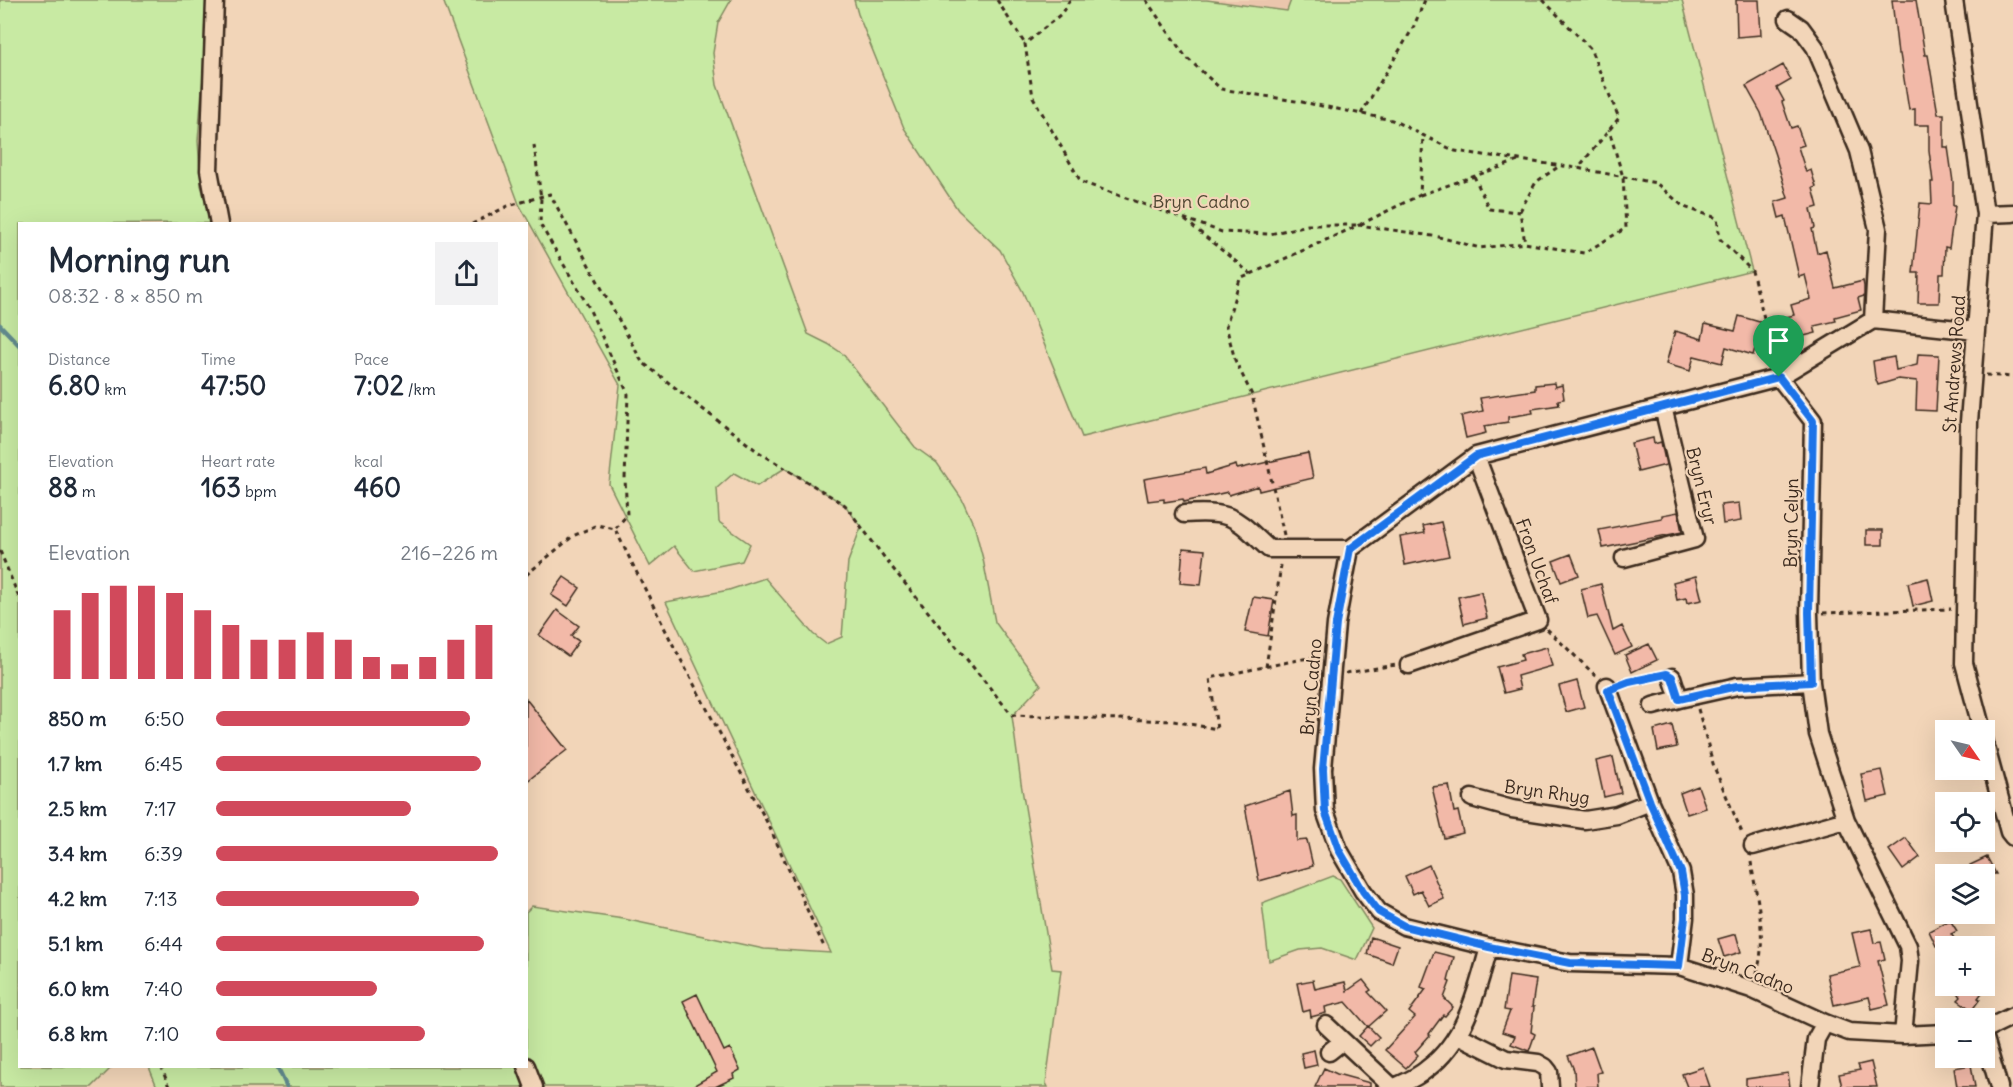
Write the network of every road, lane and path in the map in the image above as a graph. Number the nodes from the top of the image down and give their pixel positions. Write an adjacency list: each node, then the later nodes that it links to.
1 (215, 0): 25 (street)
2 (997, 0): 9 (path)
3 (1070, 0): 9 (path)
4 (1146, 0): 10 (path)
5 (1425, 0): 10 (path)
6 (1543, 0): 11 (path)
7 (1954, 0): 23 (street, St Andrews Road)
8 (1788, 19): 30 (street)
9 (1025, 44): 24 (path)
10 (1361, 114): 12 (path)
11 (1609, 130): 16 (path); 18 (path)
12 (1423, 135): 14 (path); 19 (path)
13 (534, 145): 20 (path)
14 (1521, 160): 15 (path); 17 (path)
15 (1559, 166): 16 (path); 21 (path)
16 (1578, 168): 18 (path)
17 (1474, 177): 19 (path); 21 (path)
18 (1623, 177): 28 (path); 33 (path)
19 (1420, 195): 27 (path)
20 (541, 198): 26 (path); 39 (path); 48 (path)
21 (1520, 212): 28 (path)
22 (2013, 213): 23 (street)
23 (1985, 214): 31 (street, St Andrews Road)
24 (1184, 219): 27 (path); 29 (path)
25 (219, 222)
26 (476, 222)
27 (1359, 225): 28 (path); 29 (path)
28 (1526, 243)
29 (1251, 274): 35 (path)
30 (1874, 320): 31 (street); 33 (street)
31 (1976, 331): 32 (street, St Andrews Road)
32 (1973, 374): 34 (path); 45 (street, St Andrews Road)
33 (1779, 377): 36 (street); 46 (street, Bryn Celyn)
34 (2013, 377)
35 (1252, 394)
36 (1663, 407): 37 (street); 42 (street, Bryn Eryr)
37 (1476, 456): 40 (street); 47 (street, Fron Uchaf)
38 (1185, 514): 40 (street)
39 (615, 529): 43 (path); 64 (path)
40 (1350, 549): 48 (street, Bryn Cadno)
41 (0, 551): 44 (path)
42 (1624, 558)
43 (528, 573)
44 (18, 595)
45 (1966, 609): 46 (path); 56 (street, St Andrews Road)
46 (1809, 613): 52 (street, Bryn Celyn)
47 (1538, 620): 49 (street, Fron Uchaf); 53 (path)
48 (1334, 653): 50 (street, Bryn Cadno)
49 (1409, 665): 50 (path)
50 (1332, 675): 63 (street, Bryn Cadno)
51 (1672, 677): 53 (path); 54 (street)
52 (1811, 682): 54 (street); 60 (street, Bryn Celyn)
53 (1607, 688): 59 (street)
54 (1679, 699): 55 (street)
55 (1653, 706)
56 (1979, 720)
57 (1995, 780): 61 (street)
58 (1472, 798): 59 (street, Bryn Rhyg)
59 (1650, 802): 65 (street)
60 (1846, 820): 62 (street); 72 (street, Bryn Celyn)
61 (2013, 837)
62 (1753, 846)
63 (1489, 947): 65 (street, Bryn Cadno); 71 (street)
64 (825, 949)
65 (1679, 966): 67 (street, Bryn Cadno)
66 (2013, 1016): 69 (street)
67 (1825, 1023): 72 (street, Bryn Cadno); 82 (street)
68 (1326, 1025): 73 (street)
69 (1995, 1025)
70 (1935, 1034): 72 (street, Bryn Cadno)
71 (1458, 1035): 80 (street); 81 (street)
72 (1903, 1035)
73 (1343, 1041): 74 (street); 80 (street)
74 (1329, 1052)
75 (162, 1068): 78 (path)
76 (527, 1068): 79 (street)
77 (1994, 1068): 83 (street)
78 (169, 1087)
79 (534, 1087)
80 (1393, 1087)
81 (1550, 1087)
82 (1810, 1087)
83 (1999, 1087)

